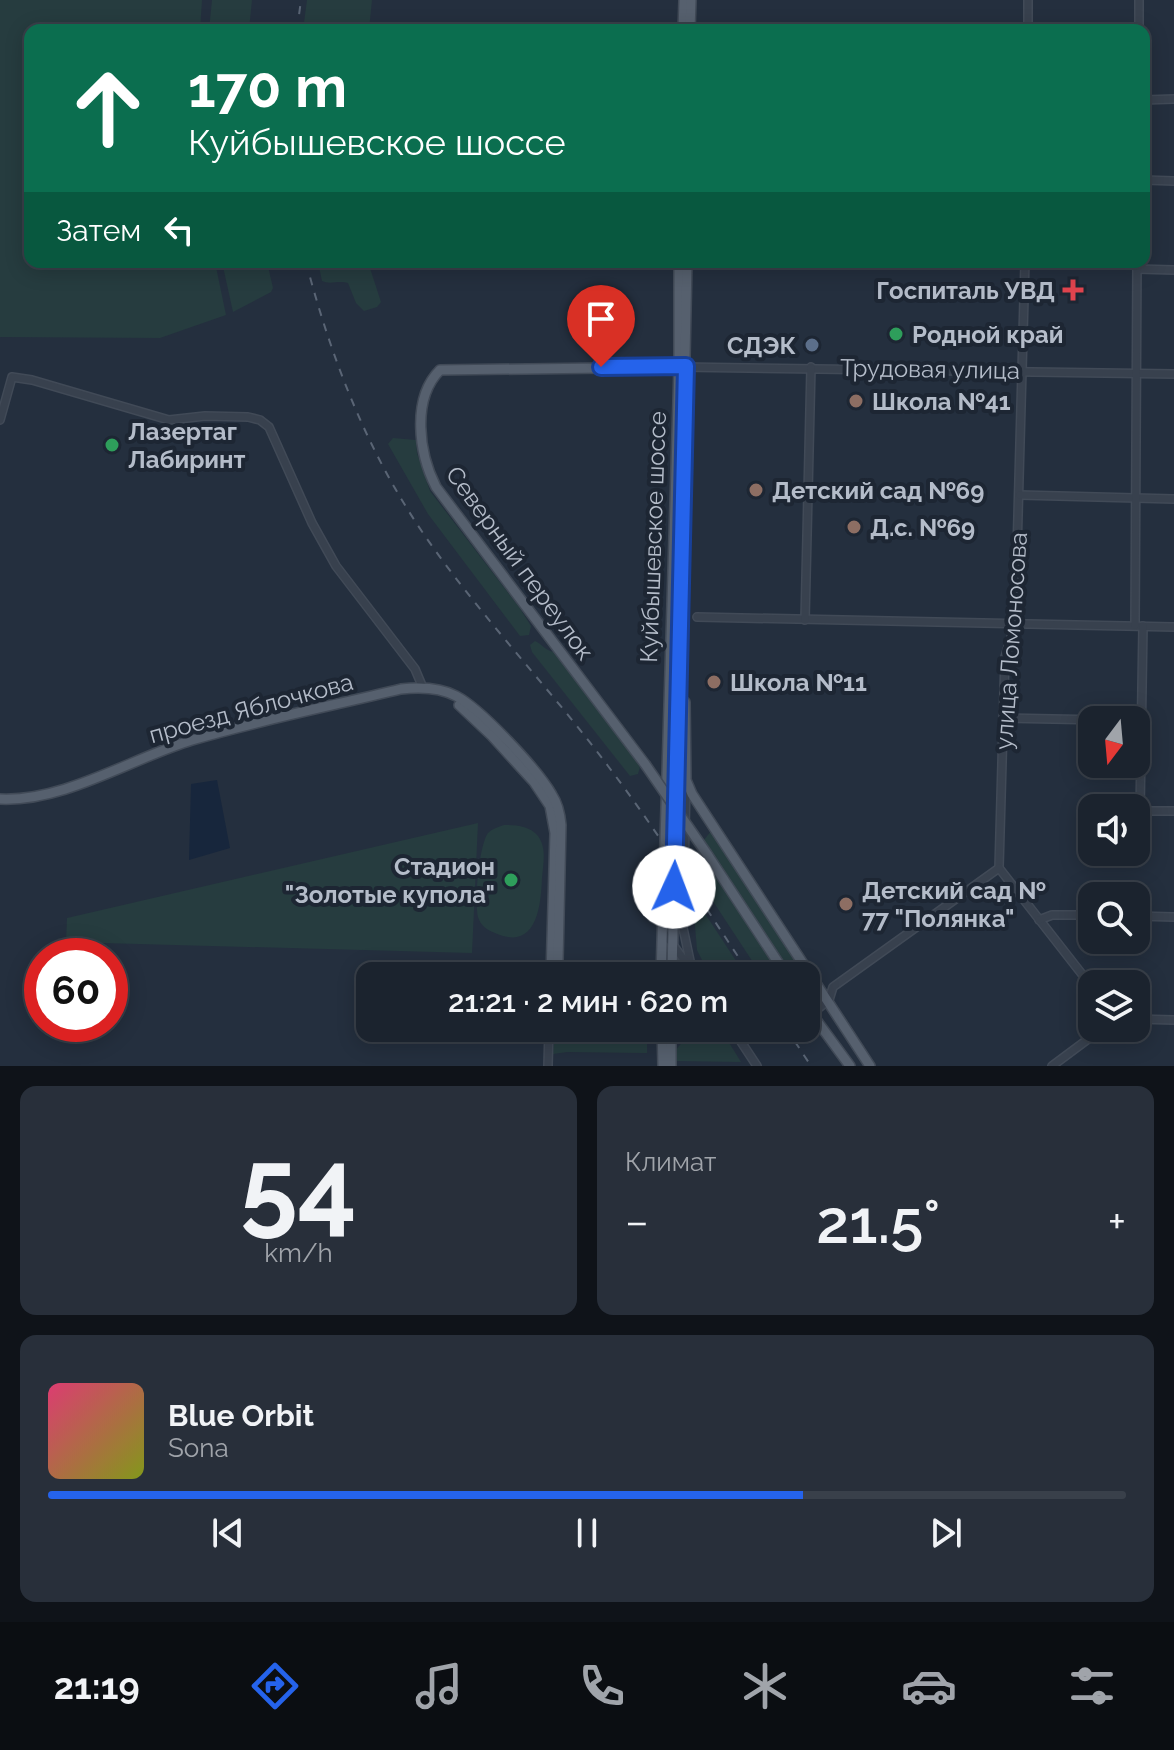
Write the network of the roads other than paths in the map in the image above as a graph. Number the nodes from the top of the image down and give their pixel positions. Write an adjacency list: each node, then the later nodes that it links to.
1 (684, 0): 5 (main road)
2 (691, 0): 6 (main road)
3 (1028, 0): 7 (street)
4 (1139, 0): 8 (street)
5 (683, 24)
6 (690, 24)
7 (1028, 24)
8 (1139, 24)
9 (1174, 99): 10 (street)
10 (1150, 100)
11 (1150, 180): 12 (street)
12 (1174, 181)
13 (1150, 267): 18 (street)
14 (679, 268): 19 (main road, Куйбышевское шоссе)
15 (687, 268): 19 (main road, Куйбышевское шоссе)
16 (1025, 268): 21 (street, улица Ломоносова)
17 (1137, 268): 22 (street)
18 (1174, 270)
19 (682, 366): 20 (street, Трудовая улица); 31 (main road, Куйбышевское шоссе); 36 (main road, Куйбышевское шоссе); 56 (main road, Северный переулок, bridge)
20 (811, 367): 21 (street, Трудовая улица); 29 (street)
21 (1024, 370): 22 (street, Трудовая улица); 25 (street, улица Ломоносова)
22 (1136, 373): 23 (street, Трудовая улица); 26 (street)
23 (1174, 374)
24 (0, 420): 34 (street)
25 (1020, 495): 26 (street); 30 (street, улица Ломоносова)
26 (1136, 498): 27 (street); 32 (street)
27 (1174, 499)
28 (697, 617): 29 (street)
29 (805, 620): 30 (street)
30 (1015, 624): 32 (street); 37 (street, улица Ломоносова)
31 (681, 626): 36 (main road, Куйбышевское шоссе); 40 (main road, Куйбышевское шоссе)
32 (1139, 626): 33 (street); 35 (street)
33 (1174, 627)
34 (423, 688): 41 (main road, проезд Яблочкова); 50 (main road); 51 (main road, проезд Яблочкова)
35 (1138, 706)
36 (674, 716): 48 (main road); 49 (main road)
37 (1003, 718): 38 (street); 43 (street, улица Ломоносова)
38 (1078, 720)
39 (1139, 778): 42 (street)
40 (686, 780): 55 (street, Куйбышевское шоссе); 58 (main road)
41 (0, 799)
42 (1174, 811)
43 (999, 868): 47 (street); 58 (street)
44 (1078, 915): 47 (street)
45 (1150, 916): 46 (street)
46 (1174, 917)
47 (1039, 920): 57 (street)
48 (661, 928): 49 (street); 52 (main road)
49 (672, 944): 53 (main road); 54 (street)
50 (550, 962)
51 (558, 962)
52 (661, 962)
53 (672, 962)
54 (686, 962)
55 (691, 962)
56 (778, 962)
57 (1079, 970)
58 (829, 1000): 59 (street); 73 (main road)
59 (820, 1004)
60 (1150, 1019): 61 (street)
61 (1174, 1020)
62 (820, 1025): 72 (main road)
63 (549, 1042): 68 (street)
64 (665, 1042): 69 (main road)
65 (668, 1042): 70 (main road)
66 (741, 1042): 71 (street)
67 (1084, 1042): 74 (street)
68 (548, 1066)
69 (663, 1066)
70 (671, 1066)
71 (757, 1066)
72 (850, 1066)
73 (870, 1066)
74 (1052, 1066)

